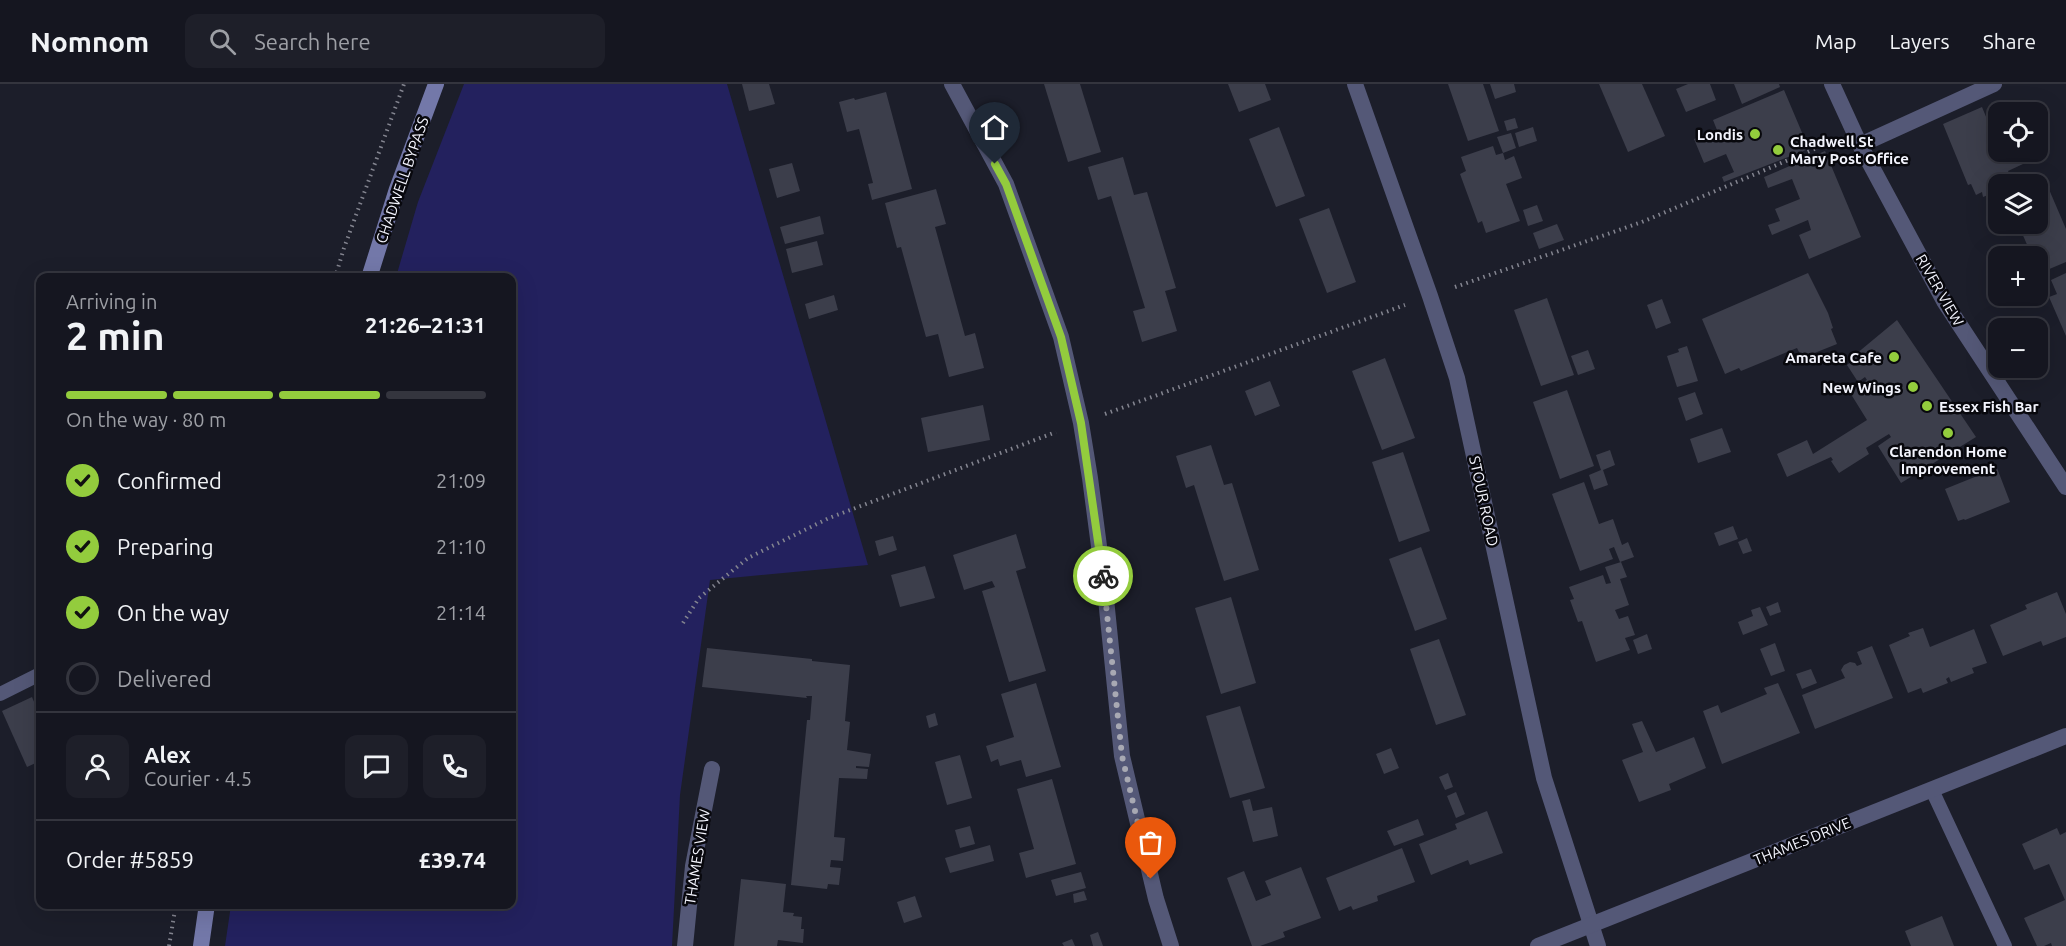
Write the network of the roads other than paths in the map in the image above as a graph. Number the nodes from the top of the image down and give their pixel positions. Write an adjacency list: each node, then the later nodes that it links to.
1 (436, 84): 7 (main road, CHADWELL BYPASS)
2 (952, 84): 18 (street)
3 (1355, 84): 15 (street, STOUR ROAD)
4 (1832, 84): 6 (street, RIVER VIEW)
5 (1994, 84): 6 (street)
6 (1857, 139): 8 (street, RIVER VIEW)
7 (371, 273)
8 (2066, 485)
9 (36, 676): 10 (lane)
10 (0, 694)
11 (2066, 736): 13 (street, THAMES DRIVE)
12 (712, 769): 17 (street, THAMES VIEW)
13 (1932, 790): 15 (street, THAMES DRIVE); 21 (lane)
14 (206, 909): 16 (main road)
15 (1591, 925): 19 (street, THAMES DRIVE); 20 (street, STOUR ROAD)
16 (201, 946)
17 (685, 946)
18 (1171, 946)
19 (1538, 946)
20 (1598, 946)
21 (2005, 946)

